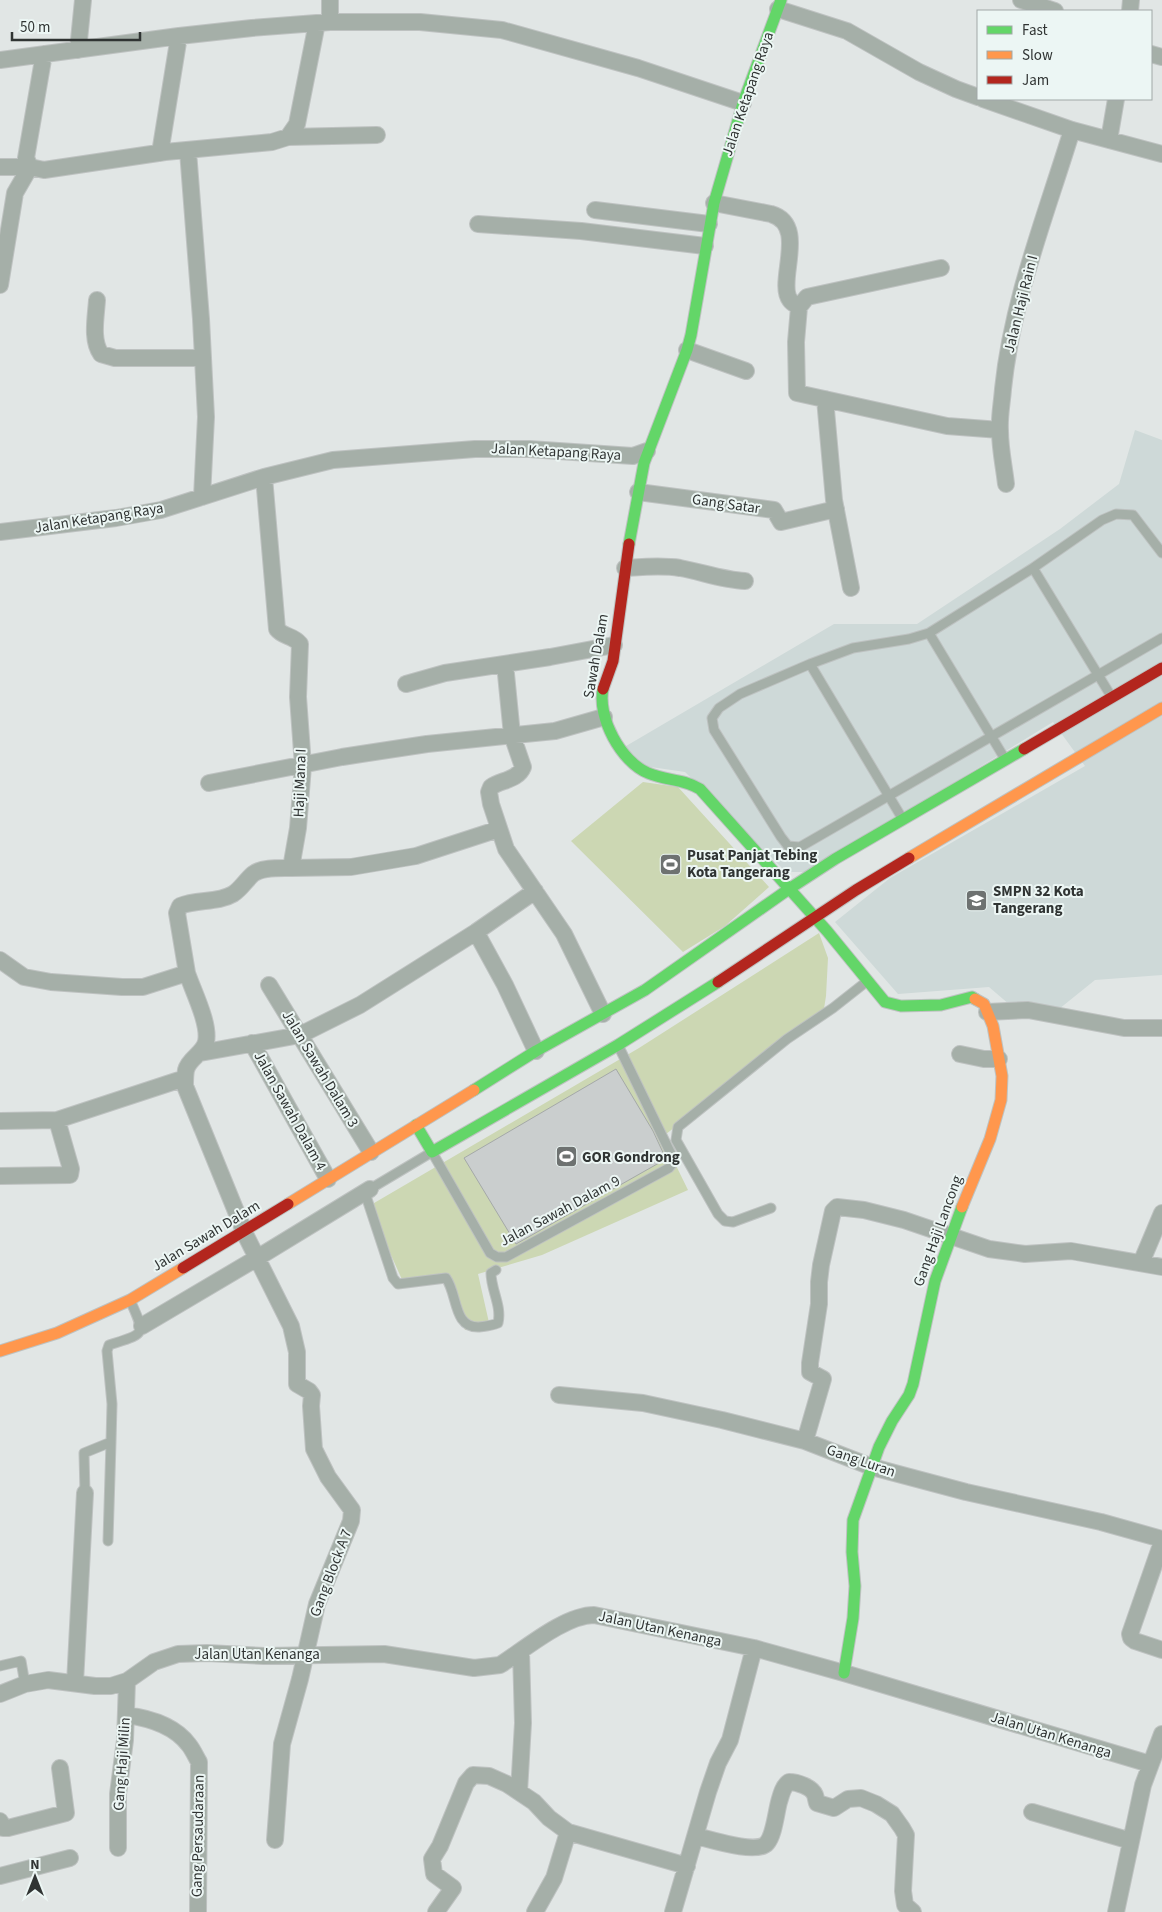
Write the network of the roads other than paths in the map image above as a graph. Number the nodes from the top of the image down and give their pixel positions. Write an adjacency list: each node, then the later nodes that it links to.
1 (83, 0): 8 (street)
2 (330, 0): 6 (street)
3 (1021, 0): 5 (street)
4 (779, 5): 11 (street, Jalan Ketapang Raya); 14 (street, Jalan Ketapang Raya)
5 (1052, 10)
6 (323, 22): 7 (street); 14 (street); 17 (street)
7 (179, 36): 8 (street); 20 (street)
8 (78, 50): 9 (street)
9 (44, 54): 10 (street); 23 (street)
10 (0, 60)
11 (977, 97)
12 (986, 100): 15 (street)
13 (1116, 100): 18 (street)
14 (743, 102): 24 (street, Jalan Ketapang Raya)
15 (1072, 130): 18 (street); 37 (street, Jalan Haji Rain I)
16 (377, 136): 17 (street)
17 (288, 137): 19 (street)
18 (1109, 140): 21 (street)
19 (188, 151): 20 (street); 34 (street)
20 (160, 153): 23 (street)
21 (1162, 154)
22 (0, 167): 23 (street)
23 (29, 167): 30 (street)
24 (714, 204): 27 (street, Jalan Ketapang Raya); 32 (street)
25 (595, 210): 27 (street)
26 (478, 224): 28 (street)
27 (709, 224): 28 (street, Jalan Ketapang Raya)
28 (705, 246): 33 (street, Jalan Ketapang Raya)
29 (941, 268): 32 (street)
30 (0, 285)
31 (97, 300): 34 (street)
32 (799, 307): 36 (street)
33 (687, 350): 35 (street); 38 (street, Jalan Ketapang Raya)
34 (203, 358): 42 (street)
35 (746, 371)
36 (825, 399): 37 (street); 43 (street)
37 (1000, 430): 40 (street, Jalan Haji Rain I)
38 (647, 451): 39 (street, Jalan Ketapang Raya); 41 (street, Sawah Dalam)
39 (264, 477): 42 (street, Jalan Ketapang Raya); 64 (street, Haji Mana I)
40 (1006, 484)
41 (638, 492): 43 (street, Gang Satar); 46 (street, Sawah Dalam)
42 (202, 497): 44 (street, Jalan Ketapang Raya)
43 (836, 509): 49 (street)
44 (0, 532)
45 (1162, 553): 47 (lane)
46 (625, 568): 48 (street); 52 (street, Sawah Dalam)
47 (1033, 568): 50 (lane); 56 (lane)
48 (746, 581)
49 (851, 588)
50 (929, 633): 54 (lane); 62 (lane)
51 (1162, 638): 56 (lane)
52 (614, 645): 53 (street); 60 (street, Sawah Dalam)
53 (505, 664): 57 (street); 61 (street)
54 (810, 664): 66 (lane); 66 (lane)
55 (1162, 668): 58 (street)
56 (1099, 675): 58 (lane); 62 (lane)
57 (406, 684)
58 (1111, 696): 63 (street)
59 (1162, 708): 70 (street)
60 (604, 718): 61 (street); 72 (street, Sawah Dalam)
61 (512, 735): 64 (street); 68 (street)
62 (992, 737): 63 (lane); 66 (lane)
63 (1005, 759): 67 (street)
64 (303, 766): 65 (street); 69 (street, Haji Mana I)
65 (209, 783)
66 (890, 796): 67 (lane)
67 (902, 818): 70 (street)
68 (499, 828): 69 (street); 71 (street)
69 (291, 868): 76 (street)
70 (845, 875): 72 (street, Jalan Sawah Dalam); 73 (street)
71 (535, 891): 74 (street); 80 (street)
72 (791, 892): 73 (street, Sawah Dalam); 80 (street, Jalan Sawah Dalam)
73 (811, 914): 77 (street); 84 (street)
74 (476, 932): 82 (street); 85 (street)
75 (0, 960): 76 (street)
76 (187, 973): 86 (street)
77 (868, 981): 79 (street); 98 (lane)
78 (269, 986): 82 (street, Jalan Sawah Dalam 3)
79 (987, 1012): 81 (street); 88 (street, Gang Haji Lancong)
80 (603, 1014): 85 (street, Jalan Sawah Dalam)
81 (1162, 1028)
82 (300, 1036): 83 (street); 93 (street, Jalan Sawah Dalam 3)
83 (252, 1043): 86 (street); 96 (street, Jalan Sawah Dalam 4)
84 (618, 1045): 94 (street); 94 (lane, Jalan Sawah Dalam 9)
85 (536, 1051): 92 (street, Jalan Sawah Dalam)
86 (200, 1053): 89 (street)
87 (960, 1054): 88 (street)
88 (999, 1058): 100 (street, Gang Haji Lancong)
89 (186, 1078): 91 (street); 101 (street)
90 (0, 1120): 91 (street)
91 (57, 1120): 95 (street)
92 (417, 1128): 93 (street, Jalan Sawah Dalam); 94 (street)
93 (371, 1152): 96 (street, Jalan Sawah Dalam)
94 (432, 1152): 97 (lane)
95 (0, 1176)
96 (328, 1179): 101 (street, Jalan Sawah Dalam)
97 (370, 1189): 101 (street); 104 (lane)
98 (771, 1208)
99 (1162, 1213): 102 (street)
100 (952, 1237): 102 (street); 109 (street); 111 (street, Gang Haji Lancong)
101 (250, 1244): 105 (street, Jalan Sawah Dalam); 106 (street); 118 (street, Gang Block A 7)
102 (1140, 1263): 103 (street)
103 (1162, 1267)
104 (496, 1270)
105 (132, 1304): 106 (lane); 107 (street, Jalan Sawah Dalam)
106 (140, 1323): 110 (lane)
107 (0, 1351)
108 (559, 1395): 109 (street, Gang Luran)
109 (805, 1441): 111 (street, Gang Luran)
110 (111, 1442): 112 (lane); 114 (lane)
111 (872, 1467): 113 (street, Gang Luran); 120 (street, Gang Haji Lancong)
112 (85, 1493): 122 (street)
113 (1162, 1540): 116 (street, Gang Luran)
114 (108, 1541)
115 (754, 1648): 117 (street, Jalan Utan Kenanga); 120 (street, Jalan Utan Kenanga); 133 (street)
116 (1162, 1650)
117 (521, 1651): 118 (street, Jalan Utan Kenanga); 129 (street)
118 (304, 1655): 121 (street, Jalan Utan Kenanga); 134 (street, Gang Block A 7)
119 (0, 1666): 123 (lane)
120 (844, 1673): 127 (street, Jalan Utan Kenanga)
121 (128, 1681): 122 (street, Jalan Utan Kenanga); 125 (street, Gang Haji Milin)
122 (75, 1683): 123 (street, Jalan Utan Kenanga)
123 (25, 1684): 124 (street, Jalan Utan Kenanga)
124 (0, 1694)
125 (126, 1714): 136 (street, Gang Haji Milin); 140 (street, Gang Persaudaraan)
126 (1162, 1734): 127 (street)
127 (1150, 1764): 135 (street)
128 (60, 1768): 131 (street)
129 (519, 1792): 132 (street); 141 (street)
130 (1032, 1812): 135 (street)
131 (0, 1821)
132 (568, 1832): 138 (street); 142 (street)
133 (696, 1836): 138 (street); 144 (street)
134 (275, 1840)
135 (1131, 1841): 145 (street)
136 (118, 1848)
137 (70, 1858): 139 (street)
138 (687, 1866): 143 (street)
139 (0, 1876)
140 (198, 1912)
141 (436, 1912)
142 (536, 1912)
143 (673, 1912)
144 (913, 1912)
145 (1116, 1912)

